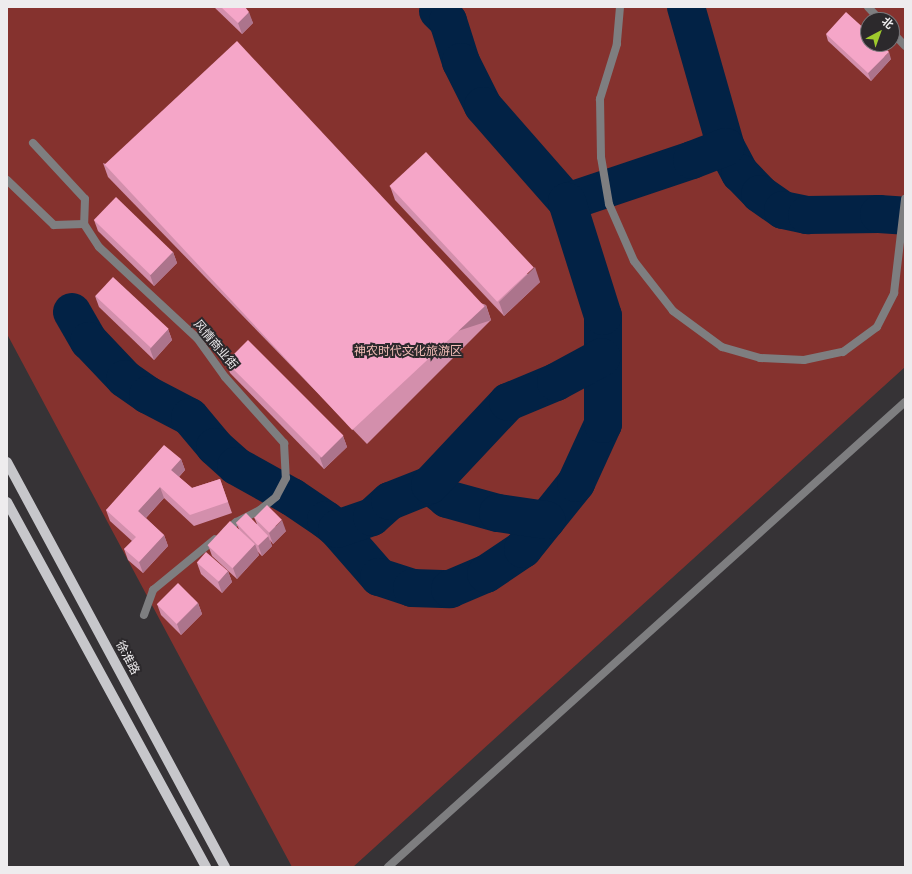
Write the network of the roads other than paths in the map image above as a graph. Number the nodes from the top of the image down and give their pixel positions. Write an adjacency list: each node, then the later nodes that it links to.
1 (620, 7): 4 (street)
2 (33, 143): 5 (street)
3 (7, 180): 5 (street)
4 (905, 199)
5 (84, 224): 9 (street, 风情商业街)
6 (905, 402): 12 (street)
7 (7, 462): 11 (main road, 徐淮路)
8 (7, 502): 10 (main road)
9 (144, 615)
10 (206, 867)
11 (225, 867)
12 (388, 867)

